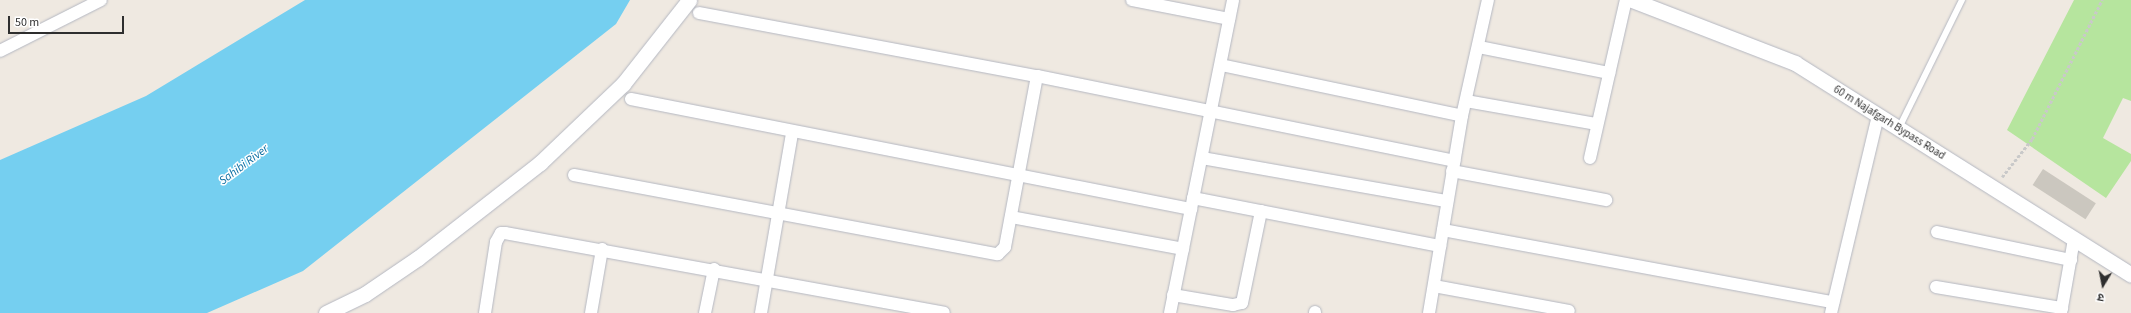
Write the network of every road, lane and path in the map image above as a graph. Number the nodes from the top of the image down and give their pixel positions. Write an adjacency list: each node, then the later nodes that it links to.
1 (101, 0): 13 (street)
2 (689, 0): 53 (street)
3 (1132, 0): 11 (street)
4 (1233, 0): 11 (street)
5 (1488, 0): 12 (street)
6 (1626, 0): 15 (street)
7 (1632, 0): 21 (street, 60 m Najafgarh Bypass Road)
8 (1962, 0): 23 (lane)
9 (2102, 0): 30 (path)
10 (698, 13): 16 (street)
11 (1229, 19): 14 (street)
12 (1478, 47): 15 (street); 18 (street)
13 (0, 51)
14 (1221, 65): 19 (street); 20 (street)
15 (1609, 73): 22 (street)
16 (1037, 76): 19 (street); 29 (street)
17 (631, 99): 24 (street)
18 (1466, 100): 20 (street); 22 (street)
19 (1211, 112): 25 (street); 27 (street)
20 (1462, 116): 27 (street)
21 (1878, 116): 23 (street, 60 m Najafgarh Bypass Road); 50 (street)
22 (1597, 124): 26 (street)
23 (1899, 129): 30 (street, 60 m Najafgarh Bypass Road)
24 (792, 133): 29 (street); 35 (street)
25 (1202, 158): 32 (street); 33 (street)
26 (1590, 158)
27 (1453, 166): 31 (street); 32 (street)
28 (574, 175): 35 (street)
29 (1018, 177): 33 (street); 36 (street)
30 (1993, 188): 39 (street, 60 m Najafgarh Bypass Road)
31 (1606, 200)
32 (1447, 201): 37 (street)
33 (1192, 204): 34 (street); 42 (street)
34 (1261, 211): 40 (street); 49 (street)
35 (778, 215): 36 (street); 46 (street)
36 (1011, 217): 42 (street)
37 (1443, 230): 40 (street); 50 (street)
38 (1937, 232): 43 (street)
39 (2074, 239): 43 (street); 45 (street, 60 m Najafgarh Bypass Road)
40 (1440, 246): 47 (street)
41 (602, 249): 44 (street); 54 (street); 55 (street)
42 (1183, 249): 49 (street)
43 (2071, 260): 51 (street)
44 (714, 269): 46 (street); 56 (street)
45 (2131, 274)
46 (767, 279): 57 (street); 58 (street)
47 (1434, 286): 52 (street); 60 (street)
48 (1936, 288): 51 (street)
49 (1173, 295): 59 (street)
50 (1832, 308)
51 (2061, 310)
52 (1570, 311)
53 (326, 313)
54 (485, 313)
55 (591, 313)
56 (705, 313)
57 (761, 313)
58 (944, 313)
59 (1170, 313)
60 (1429, 313)

